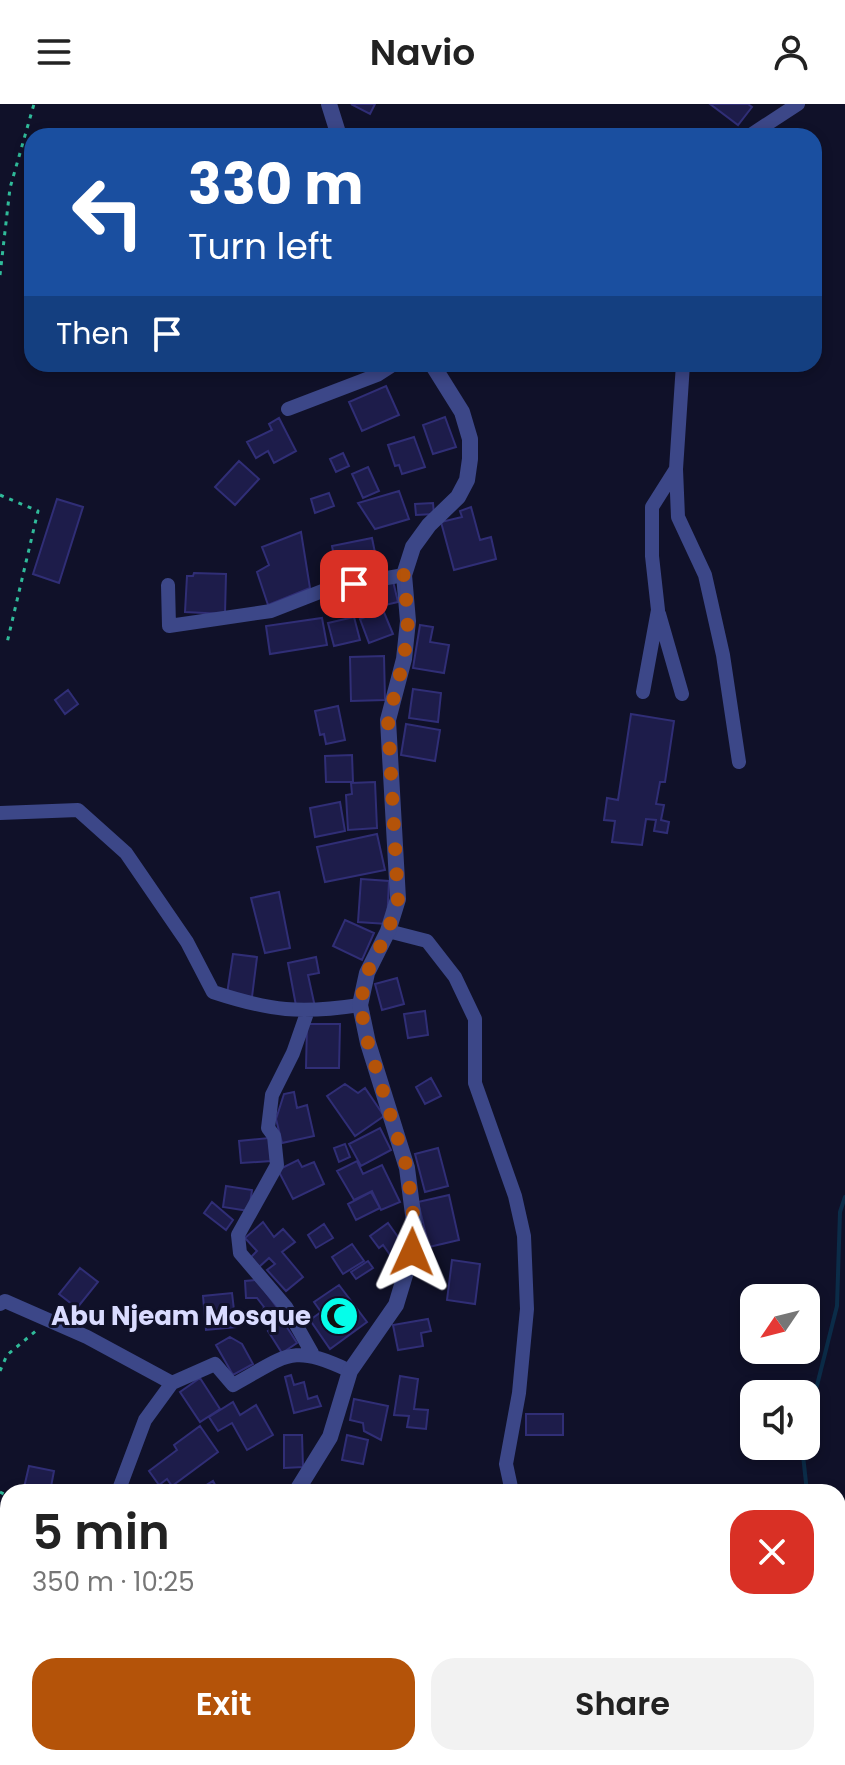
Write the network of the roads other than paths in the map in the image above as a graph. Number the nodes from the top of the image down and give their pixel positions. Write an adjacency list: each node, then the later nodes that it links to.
1 (329, 104): 3 (street)
2 (798, 104): 4 (street)
3 (334, 128)
4 (761, 128)
5 (382, 372): 8 (street)
6 (437, 372): 10 (street)
7 (682, 372): 9 (street)
8 (288, 409)
9 (676, 469): 12 (street); 15 (street)
10 (404, 575): 11 (street); 17 (street)
11 (168, 585)
12 (658, 610): 13 (street); 14 (street)
13 (643, 692)
14 (682, 694)
15 (739, 762)
16 (0, 813): 19 (street)
17 (388, 931): 18 (street); 26 (street)
18 (360, 1005): 19 (street); 22 (street)
19 (307, 1013): 21 (street)
20 (0, 1304): 23 (street)
21 (312, 1353): 22 (street); 23 (street)
22 (350, 1371): 25 (street)
23 (172, 1383): 24 (street)
24 (121, 1484)
25 (301, 1484)
26 (510, 1484)

